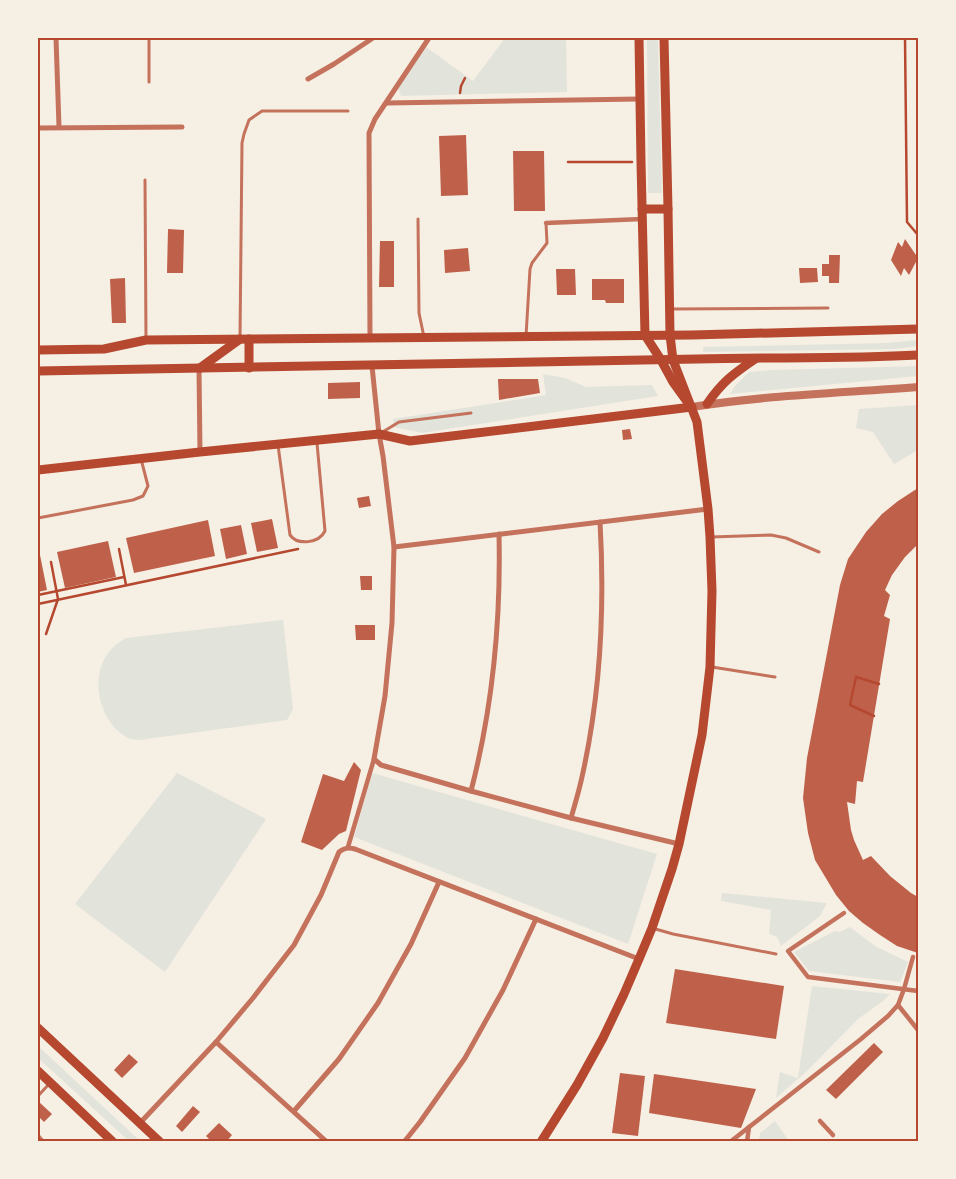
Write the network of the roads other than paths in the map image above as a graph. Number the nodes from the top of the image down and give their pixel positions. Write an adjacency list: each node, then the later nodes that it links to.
1 (56, 38): 13 (street)
2 (149, 38): 8 (lane)
3 (373, 38): 7 (street)
4 (429, 38): 10 (street)
5 (639, 38): 9 (main road)
6 (664, 38): 16 (main road)
7 (308, 80)
8 (149, 82)
9 (639, 99): 10 (street); 17 (main road)
10 (387, 103): 26 (street)
11 (348, 111): 28 (lane)
12 (182, 126): 13 (street)
13 (59, 127): 14 (street)
14 (38, 128)
15 (145, 180): 29 (lane)
16 (668, 209): 17 (main road); 21 (main road)
17 (642, 214): 19 (street); 23 (main road)
18 (418, 219): 27 (lane)
19 (546, 223): 25 (lane)
20 (828, 308): 21 (lane)
21 (670, 309): 24 (main road)
22 (918, 329): 24 (main road)
23 (645, 335): 24 (main road); 25 (main road); 33 (main road)
24 (670, 335): 34 (main road)
25 (526, 336): 27 (main road)
26 (370, 338): 27 (main road); 28 (main road)
27 (424, 338)
28 (245, 339): 29 (main road); 36 (main road); 37 (main road)
29 (146, 340): 30 (main road)
30 (38, 350)
31 (918, 355): 32 (main road)
32 (755, 358): 34 (main road); 40 (main road)
33 (661, 360): 34 (main road); 35 (main road); 41 (main road)
34 (673, 360): 41 (main road)
35 (372, 366): 36 (main road); 43 (street)
36 (249, 368): 37 (main road)
37 (199, 369): 38 (main road); 46 (street)
38 (38, 371)
39 (918, 387): 40 (street)
40 (707, 404): 41 (street)
41 (692, 407): 43 (main road); 49 (main road)
42 (471, 413): 43 (lane)
43 (379, 434): 44 (main road); 54 (street)
44 (317, 440): 45 (main road); 45 (lane)
45 (278, 444): 46 (main road)
46 (200, 452): 47 (main road)
47 (141, 459): 48 (main road); 50 (lane)
48 (38, 470)
49 (708, 509): 51 (street); 53 (main road)
50 (38, 518)
51 (600, 522): 52 (street); 60 (street)
52 (499, 534): 54 (street); 59 (street)
53 (710, 537): 55 (lane); 56 (main road)
54 (394, 547): 58 (street)
55 (819, 552)
56 (710, 667): 57 (lane); 61 (main road)
57 (776, 677)
58 (374, 759): 59 (street); 62 (street)
59 (471, 792): 60 (street)
60 (571, 818): 61 (street)
61 (679, 844): 66 (main road)
62 (348, 847): 63 (street); 75 (street)
63 (439, 882): 65 (street); 79 (street)
64 (844, 913): 70 (street)
65 (536, 919): 69 (street); 89 (street)
66 (652, 928): 67 (lane); 69 (main road)
67 (776, 954)
68 (913, 957): 70 (street)
69 (639, 959): 90 (main road)
70 (904, 989): 71 (street); 72 (street)
71 (918, 991)
72 (898, 1005): 74 (street); 82 (street)
73 (38, 1028): 81 (main road)
74 (918, 1030)
75 (216, 1042): 79 (street); 81 (street)
76 (38, 1071): 77 (main road)
77 (50, 1083): 78 (lane); 86 (main road)
78 (38, 1096)
79 (294, 1111): 88 (street)
80 (820, 1121): 84 (street)
81 (140, 1123): 87 (main road)
82 (749, 1126): 91 (street); 92 (street)
83 (38, 1135): 85 (lane)
84 (833, 1135)
85 (44, 1142)
86 (113, 1142)
87 (160, 1142)
88 (327, 1142)
89 (404, 1142)
90 (541, 1142)
91 (730, 1142)
92 (748, 1142)

